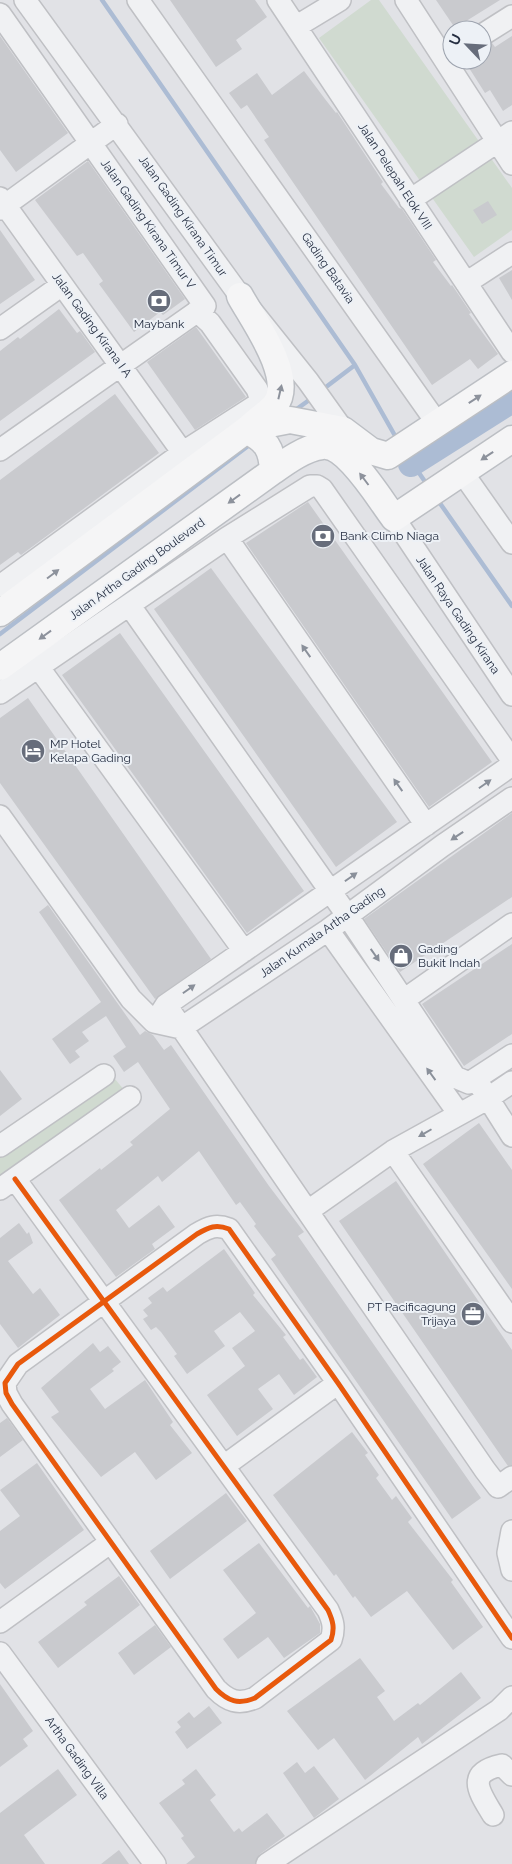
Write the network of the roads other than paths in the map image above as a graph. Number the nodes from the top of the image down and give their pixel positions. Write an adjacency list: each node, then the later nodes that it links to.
1 (26, 0): 12 (street, Jalan Gading Kirana Timur)
2 (138, 0): 28 (street, Gading Batavia)
3 (278, 0): 8 (street, Jalan Pelepah Elok VIII)
4 (340, 0): 8 (street)
5 (406, 0): 10 (street)
6 (0, 14): 14 (street, Jalan Gading Kirana Timur V)
7 (512, 16): 9 (street)
8 (297, 26): 16 (street, Jalan Pelepah Elok VIII)
9 (492, 29)
10 (442, 48)
11 (458, 70): 13 (street)
12 (118, 124): 14 (street); 21 (street, Jalan Gading Kirana Timur)
13 (505, 137): 15 (street); 16 (street)
14 (91, 142): 17 (street); 22 (street, Jalan Gading Kirana Timur V)
15 (512, 164)
16 (410, 200): 19 (street, Jalan Pelepah Elok VIII)
17 (2, 204): 20 (street, Jalan Gading Kirana I A)
18 (512, 253): 19 (street)
19 (466, 283): 24 (street, Jalan Pelepah Elok VIII)
20 (62, 285): 23 (street); 25 (street, Jalan Gading Kirana I A)
21 (240, 296): 27 (street, Jalan Gading Kirana Timur); 29 (main road, one-way to 21)
22 (201, 308): 25 (street); 32 (street, Jalan Gading Kirana Timur V)
23 (0, 329)
24 (512, 352)
25 (120, 365): 31 (street); 32 (street, Jalan Gading Kirana I A)
26 (512, 374): 28 (main road, one-way to 26)
27 (336, 420): 28 (main road); 29 (main road)
28 (433, 426)
29 (259, 428): 32 (main road); 33 (main road)
30 (512, 439): 34 (main road, one-way to 34)
31 (0, 450)
32 (191, 463): 38 (street); 40 (main road, one-way to 32)
33 (273, 467): 35 (main road, Jalan Raya Gading Kirana, one-way to 33); 41 (main road, Jalan Artha Gading Boulevard, one-way to 41)
34 (459, 475): 35 (main road); 37 (street)
35 (394, 518): 44 (street, Jalan Raya Gading Kirana)
36 (228, 538): 39 (street); 45 (street); 49 (street, one-way to 36)
37 (512, 543)
38 (0, 586)
39 (130, 606): 42 (street); 50 (street)
40 (0, 613)
41 (0, 667)
42 (39, 668): 43 (street); 54 (street)
43 (0, 693)
44 (512, 695)
45 (512, 760)
46 (512, 765): 49 (street, one-way to 46)
47 (512, 798): 51 (street, Jalan Kumala Artha Gading, one-way to 51)
48 (0, 816): 56 (street)
49 (426, 825): 50 (street, one-way to 49)
50 (330, 891): 51 (street); 54 (street)
51 (347, 915): 53 (street, Jalan Kumala Artha Gading); 55 (street, one-way to 55)
52 (512, 924): 55 (street)
53 (328, 930): 57 (street, Jalan Kumala Artha Gading); 64 (street, one-way to 53)
54 (244, 951): 56 (street, one-way to 54)
55 (405, 999): 60 (street)
56 (160, 1014): 57 (street)
57 (181, 1028): 69 (street)
58 (512, 1055): 60 (street)
59 (104, 1075): 66 (street)
60 (477, 1078): 63 (street)
61 (512, 1082): 63 (street)
62 (130, 1097): 68 (street)
63 (487, 1099): 64 (street); 65 (street)
64 (459, 1114): 67 (street, one-way to 67)
65 (512, 1136)
66 (0, 1146)
67 (393, 1152): 69 (street); 71 (street)
68 (7, 1184): 70 (street)
69 (308, 1211): 74 (street)
70 (105, 1302): 72 (street); 73 (street); 76 (street)
71 (512, 1322)
72 (338, 1383): 73 (street); 79 (street)
73 (224, 1466): 76 (street)
74 (512, 1477)
75 (512, 1532): 77 (street)
76 (111, 1542): 78 (street)
77 (512, 1570)
78 (0, 1622)
79 (512, 1638)
80 (0, 1653): 84 (street, Artha Gading Villa)
81 (512, 1697): 85 (street)
82 (512, 1775): 83 (street)
83 (493, 1815)
84 (154, 1864)
85 (267, 1864)

